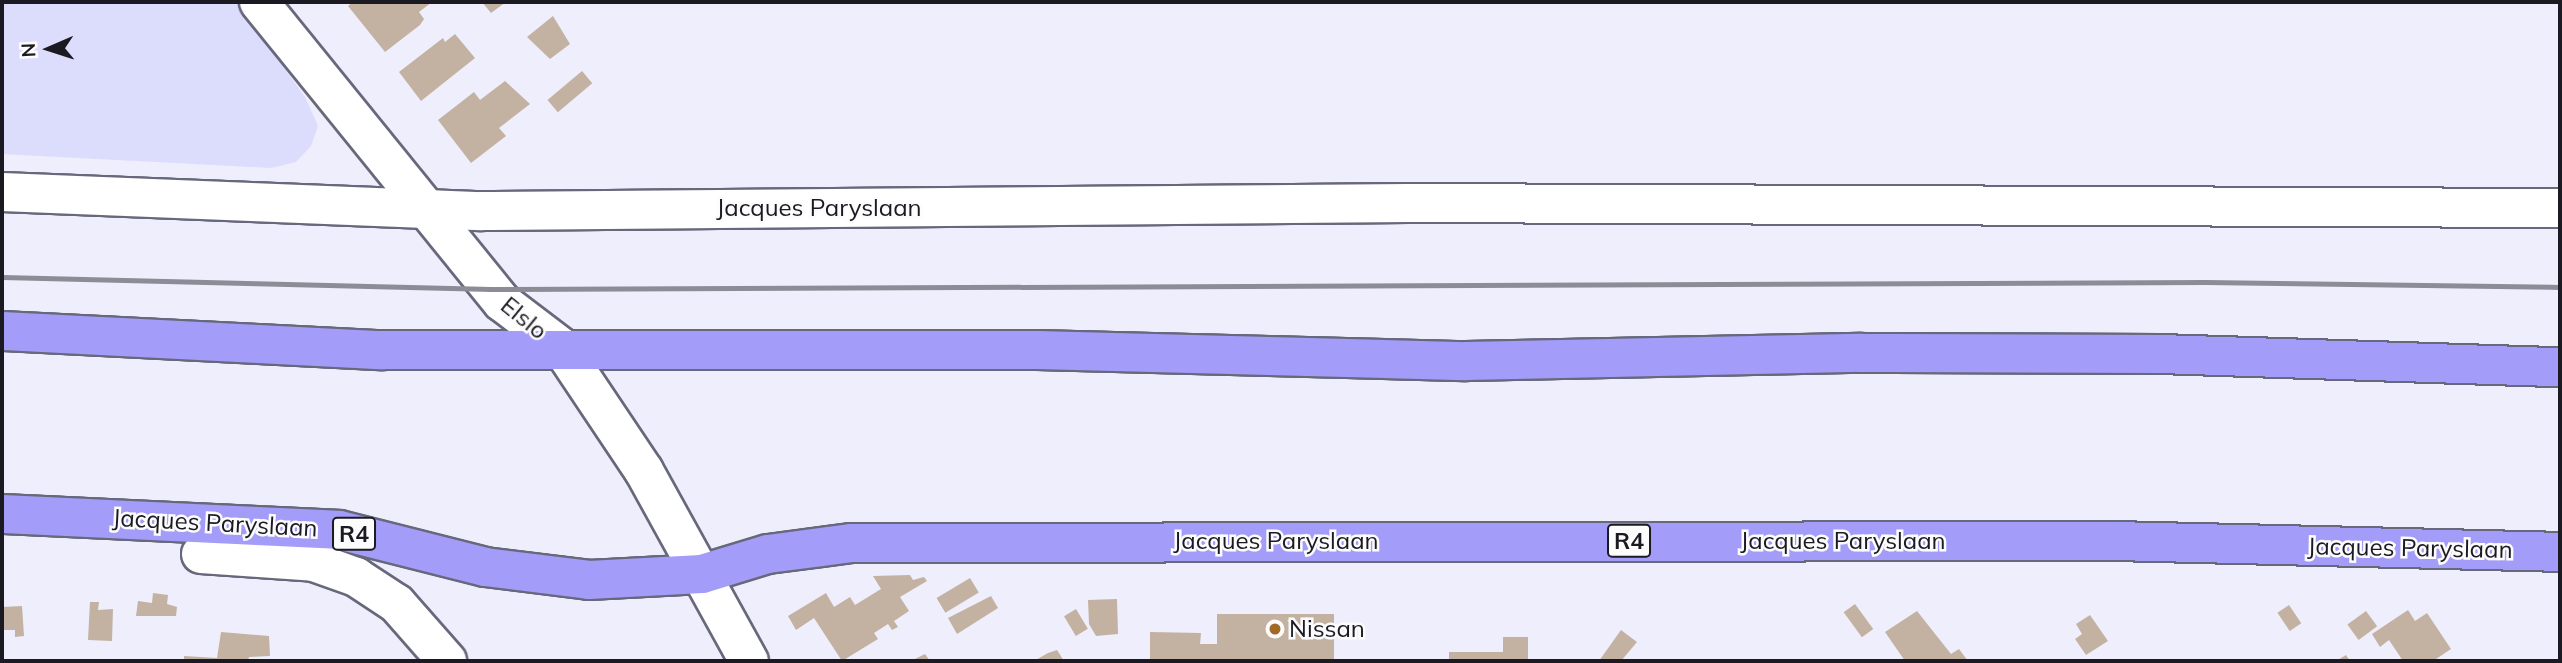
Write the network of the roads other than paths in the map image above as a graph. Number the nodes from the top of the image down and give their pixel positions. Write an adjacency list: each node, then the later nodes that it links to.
1 (259, 2): 3 (street, Elslo)
2 (2, 192): 3 (street, Jacques Paryslaan)
3 (424, 208): 4 (street, Jacques Paryslaan); 6 (street, Elslo)
4 (2560, 208)
5 (2, 331): 6 (highway)
6 (561, 348): 7 (highway); 11 (street, Elslo)
7 (2560, 367)
8 (2, 514): 11 (highway, Jacques Paryslaan / R4)
9 (2560, 552): 11 (highway, Jacques Paryslaan / R4)
10 (201, 554): 12 (street)
11 (702, 574): 13 (street, Elslo)
12 (447, 661)
13 (749, 661)

